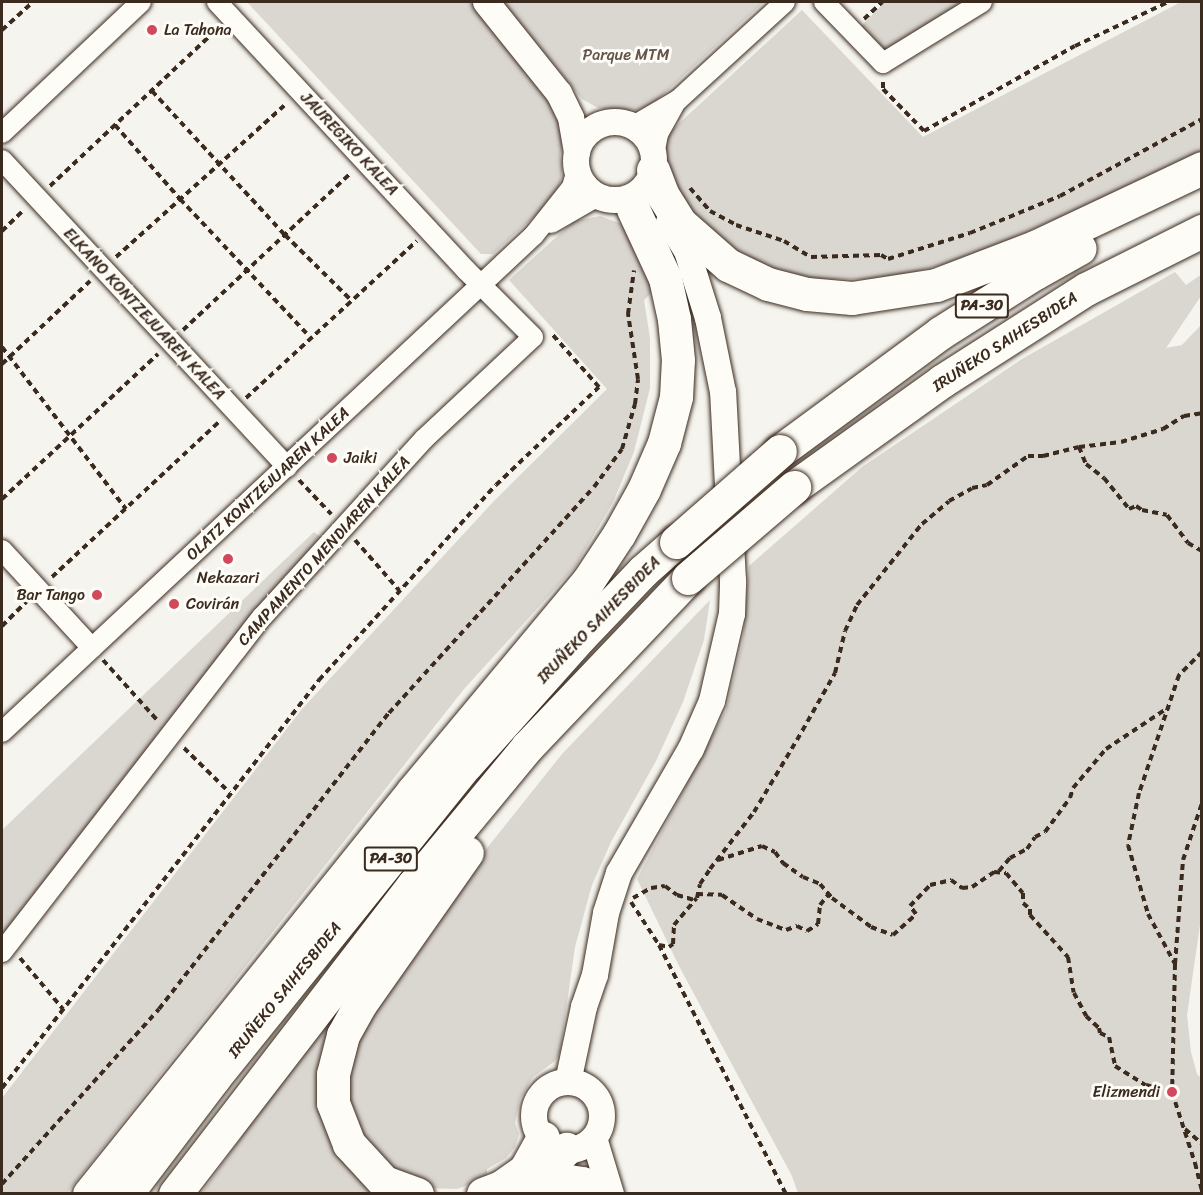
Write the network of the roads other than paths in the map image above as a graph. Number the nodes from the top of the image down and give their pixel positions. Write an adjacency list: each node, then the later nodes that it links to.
1 (141, 2): 11 (street)
2 (217, 2): 19 (street, JAUREGIKO KALEA)
3 (486, 2): 7 (street)
4 (785, 2): 8 (street)
5 (824, 2): 6 (street)
6 (982, 2)
7 (559, 93): 9 (street); 13 (street)
8 (678, 100): 10 (street); 15 (street)
9 (599, 126): 10 (street); 13 (street)
10 (632, 127): 15 (street)
11 (2, 133)
12 (2, 160): 20 (street, ELKANO KONTZEJUAREN KALEA)
13 (577, 161): 15 (street); 18 (street, OLATZ KONTZEJUAREN KALEA)
14 (1202, 168): 15 (highway)
15 (634, 186): 18 (street, OLATZ KONTZEJUAREN KALEA); 24 (highway); 28 (street)
16 (1202, 192): 22 (highway, IRUÑEKO SAIHESBIDEA / PA-30, bridge)
17 (1202, 231): 23 (highway, IRUÑEKO SAIHESBIDEA / PA-30, bridge)
18 (534, 235): 19 (street, OLATZ KONTZEJUAREN KALEA)
19 (483, 285): 20 (street, OLATZ KONTZEJUAREN KALEA); 27 (street, CAMPAMENTO MENDIAREN KALEA)
20 (286, 467): 25 (street, OLATZ KONTZEJUAREN KALEA)
21 (2, 550): 25 (street)
22 (643, 571): 24 (highway); 32 (highway, IRUÑEKO SAIHESBIDEA / PA-30)
23 (651, 616): 33 (highway, IRUÑEKO SAIHESBIDEA / PA-30); 34 (highway)
24 (538, 640): 31 (highway)
25 (92, 648): 26 (street, OLATZ KONTZEJUAREN KALEA)
26 (2, 732)
27 (4, 948)
28 (576, 1084): 29 (street); 29 (street)
29 (570, 1143): 30 (highway); 35 (highway); 36 (street); 37 (street)
30 (521, 1193): 36 (highway)
31 (89, 1194)
32 (126, 1194)
33 (175, 1194)
34 (417, 1194)
35 (483, 1194)
36 (598, 1194)
37 (611, 1194)

